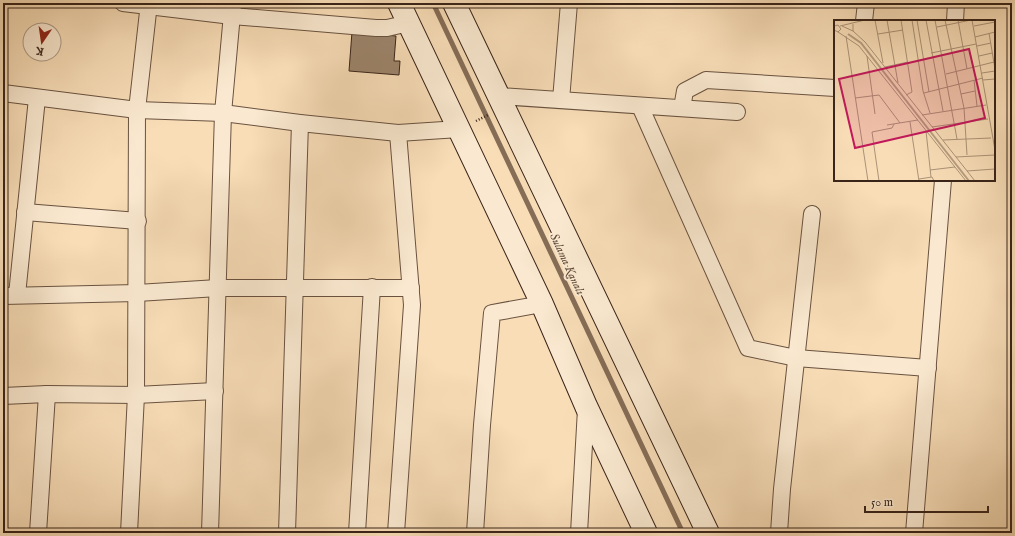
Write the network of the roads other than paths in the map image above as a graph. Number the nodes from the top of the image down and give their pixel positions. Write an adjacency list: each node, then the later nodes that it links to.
1 (123, 3): 6 (street)
2 (399, 3): 11 (street)
3 (569, 3): 15 (street)
4 (866, 3): 9 (street)
5 (956, 3): 10 (street)
6 (149, 4): 8 (street); 19 (street)
7 (454, 4): 16 (street)
8 (232, 9): 11 (street); 21 (street)
9 (864, 20)
10 (954, 20)
11 (409, 23): 23 (street)
12 (834, 88): 18 (street)
13 (3, 94): 14 (street)
14 (37, 98): 19 (street); 26 (street)
15 (561, 100): 16 (street); 17 (street)
16 (495, 105): 52 (street)
17 (640, 106): 18 (street); 36 (street)
18 (682, 108): 20 (street)
19 (137, 110): 21 (street); 28 (street)
20 (737, 112)
21 (223, 113): 22 (street); 30 (street)
22 (300, 123): 24 (street); 32 (street)
23 (466, 125): 24 (street); 35 (street)
24 (398, 133): 31 (street)
25 (944, 181): 37 (street)
26 (25, 212): 28 (street); 34 (street)
27 (812, 214): 36 (street)
28 (138, 221): 33 (street)
29 (372, 287): 31 (street); 32 (street); 47 (street)
30 (218, 288): 32 (street); 33 (street); 38 (street)
31 (411, 288): 48 (street)
32 (295, 289): 46 (street)
33 (137, 293): 34 (street); 40 (street)
34 (10, 296)
35 (542, 304): 42 (street); 49 (street)
36 (796, 358): 37 (street); 53 (street)
37 (928, 368): 54 (street)
38 (215, 391): 40 (street); 45 (street)
39 (46, 394): 40 (street); 41 (street); 43 (street)
40 (136, 395): 44 (street)
41 (3, 396)
42 (586, 406): 50 (street); 51 (street)
43 (38, 533)
44 (129, 533)
45 (210, 533)
46 (287, 533)
47 (357, 533)
48 (396, 533)
49 (475, 533)
50 (579, 533)
51 (646, 533)
52 (708, 533)
53 (779, 533)
54 (914, 533)

